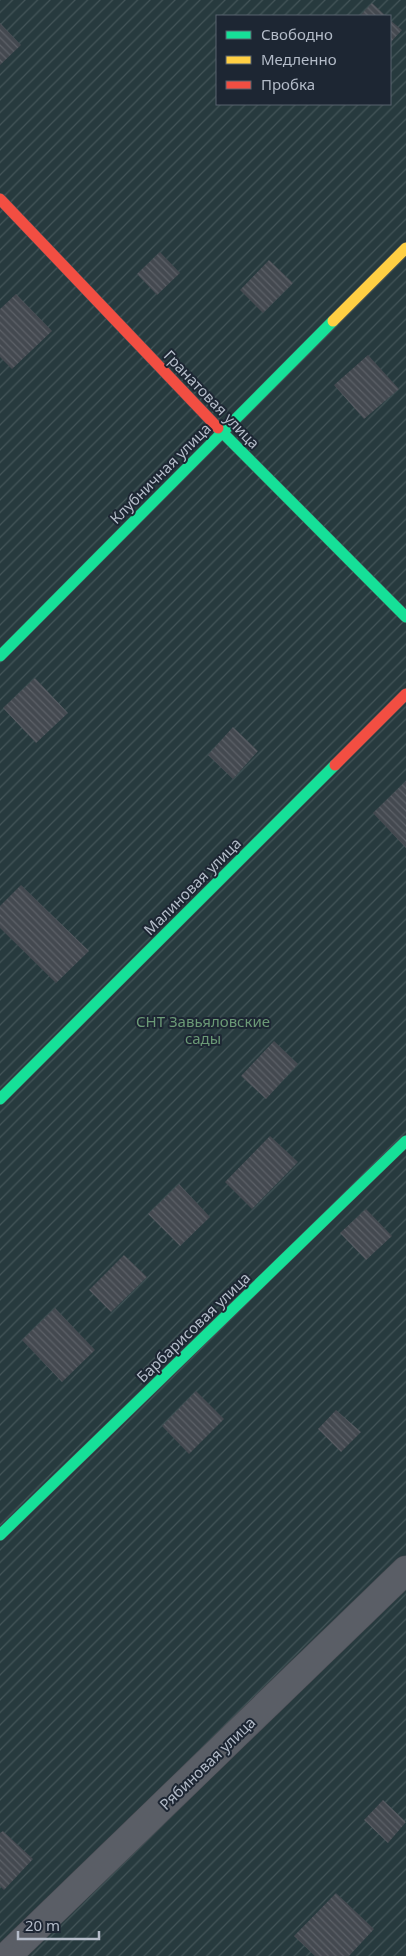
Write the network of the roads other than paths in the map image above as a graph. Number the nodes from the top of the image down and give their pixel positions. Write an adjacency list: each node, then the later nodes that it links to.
1 (4, 210): 3 (street, Гранатовая улица)
2 (406, 248): 3 (street, Клубничная улица)
3 (222, 432): 4 (street, Гранатовая улица); 5 (street, Клубничная улица)
4 (406, 617)
5 (0, 656)
6 (406, 694): 7 (street, Малиновая улица)
7 (0, 1099)
8 (406, 1141): 9 (street, Барбарисовая улица)
9 (0, 1535)
10 (406, 1570): 11 (street, Рябиновая улица)
11 (7, 1956)

